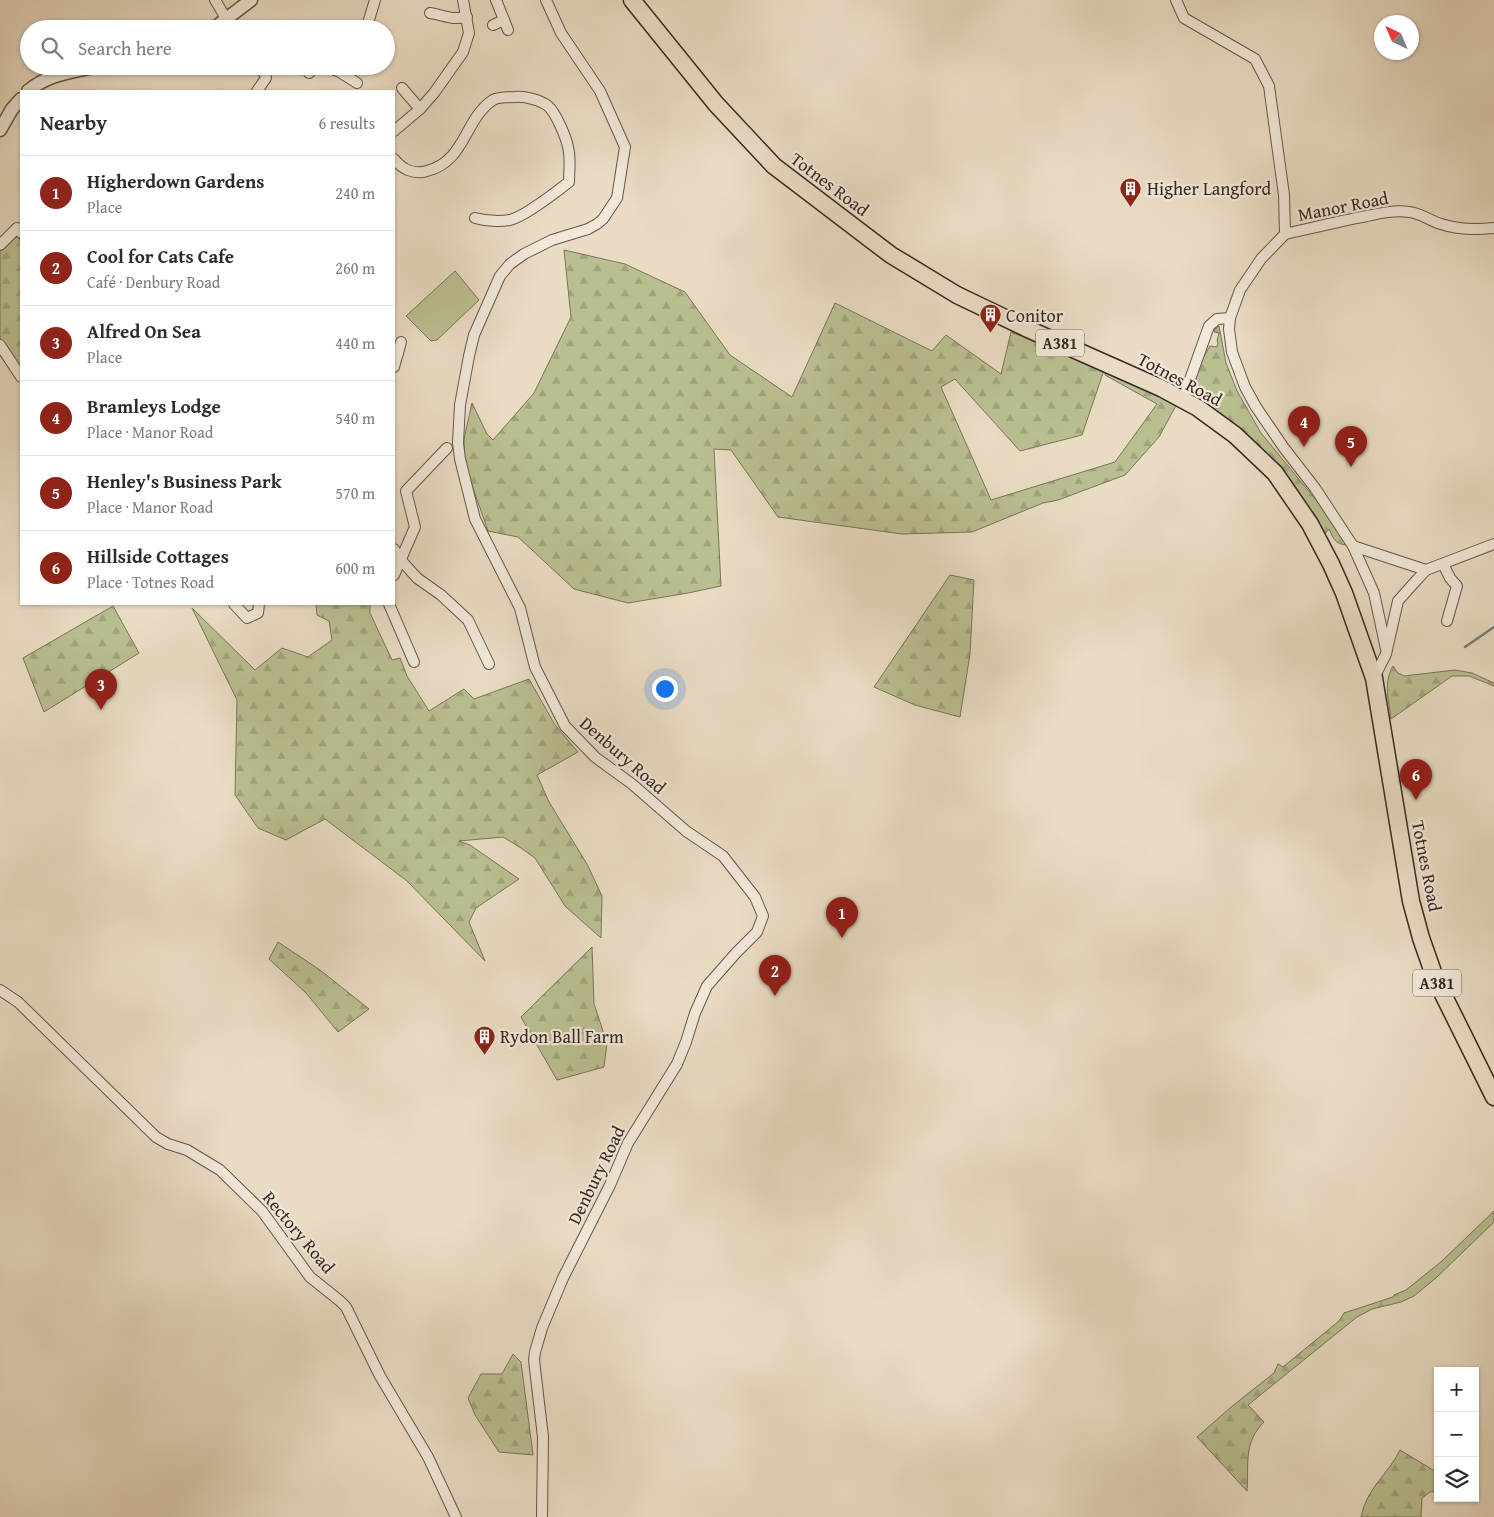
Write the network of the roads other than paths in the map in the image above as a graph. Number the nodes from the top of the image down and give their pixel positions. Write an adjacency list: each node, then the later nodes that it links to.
1 (215, 0): 11 (street)
2 (251, 0): 11 (street)
3 (375, 0): 12 (street)
4 (463, 0): 10 (street)
5 (496, 0): 13 (street)
6 (546, 0): 56 (street, Denbury Road)
7 (632, 0): 36 (main road, Totnes Road / A381)
8 (1176, 0): 29 (street)
9 (430, 13): 10 (street)
10 (467, 17): 22 (street)
11 (227, 20)
12 (369, 20)
13 (493, 25)
14 (57, 75): 19 (street)
15 (265, 75): 20 (street)
16 (347, 75): 17 (street)
17 (357, 83)
18 (402, 88): 22 (street)
19 (29, 90)
20 (258, 90)
21 (20, 100): 23 (street)
22 (420, 109): 24 (street)
23 (0, 130)
24 (395, 130)
25 (395, 160): 26 (street)
26 (476, 218)
27 (1494, 228): 29 (street, Manor Road)
28 (20, 232): 30 (street)
29 (1285, 234): 31 (street)
30 (0, 245)
31 (1230, 318): 36 (street); 39 (street)
32 (0, 345): 35 (street)
33 (397, 348): 34 (street)
34 (395, 361)
35 (20, 376)
36 (1182, 400): 52 (main road, Totnes Road / A381)
37 (447, 448): 41 (street)
38 (1494, 544): 42 (street)
39 (1353, 546): 43 (street); 49 (street)
40 (395, 552): 41 (street)
41 (400, 559): 44 (street); 51 (street)
42 (1443, 564): 43 (street); 48 (street)
43 (1426, 570): 49 (street)
44 (395, 572)
45 (235, 605): 46 (street)
46 (259, 605)
47 (389, 605): 50 (street)
48 (1446, 621)
49 (1386, 649): 52 (street)
50 (414, 662)
51 (489, 664)
52 (1374, 678): 54 (main road, Totnes Road / A381)
53 (0, 990): 55 (street, Rectory Road)
54 (1494, 1097)
55 (456, 1517)
56 (542, 1517)

